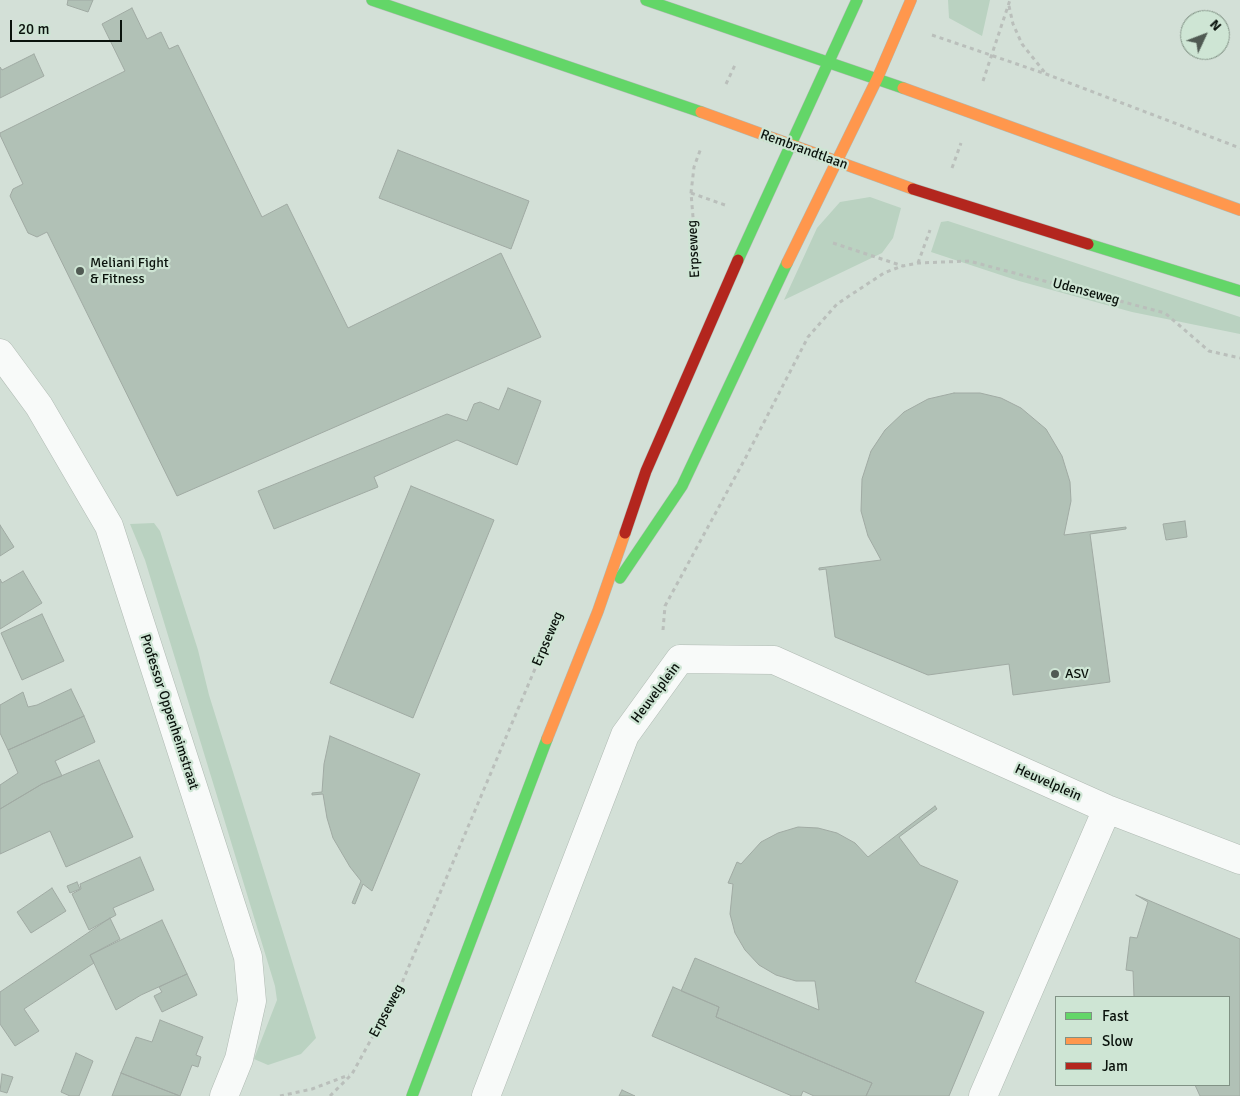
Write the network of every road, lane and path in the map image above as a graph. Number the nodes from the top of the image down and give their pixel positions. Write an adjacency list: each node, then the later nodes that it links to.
1 (372, 0): 12 (main road, Rembrandtlaan)
2 (646, 0): 8 (main road)
3 (857, 0): 8 (main road)
4 (911, 0): 10 (main road)
5 (1010, 0): 6 (path)
6 (1009, 6): 7 (path); 9 (path)
7 (992, 55): 9 (path); 11 (path)
8 (829, 61): 10 (main road); 12 (main road)
9 (1046, 74): 13 (path)
10 (877, 79): 11 (main road); 14 (main road)
11 (971, 113): 16 (path); 17 (main road)
12 (791, 144): 14 (main road, Rembrandtlaan); 23 (main road)
13 (1240, 148)
14 (836, 161): 16 (main road, Rembrandtlaan); 23 (main road)
15 (691, 192): 19 (path, Erpseweg)
16 (942, 200): 20 (main road, Rembrandtlaan); 22 (path, Udenseweg)
17 (1240, 210)
18 (902, 266): 25 (path)
19 (697, 269)
20 (1240, 291)
21 (0, 352): 29 (street, Professor Oppenheimstraat)
22 (1240, 358)
23 (598, 611): 32 (main road)
24 (543, 652): 28 (path, Erpseweg)
25 (680, 659): 26 (street, Heuvelplein); 33 (street, Heuvelplein)
26 (1108, 809): 27 (street, Heuvelplein); 34 (street)
27 (1240, 860)
28 (352, 1074): 30 (path); 31 (path, Erpseweg)
29 (224, 1096)
30 (280, 1096)
31 (330, 1096)
32 (412, 1096)
33 (486, 1096)
34 (983, 1096)

